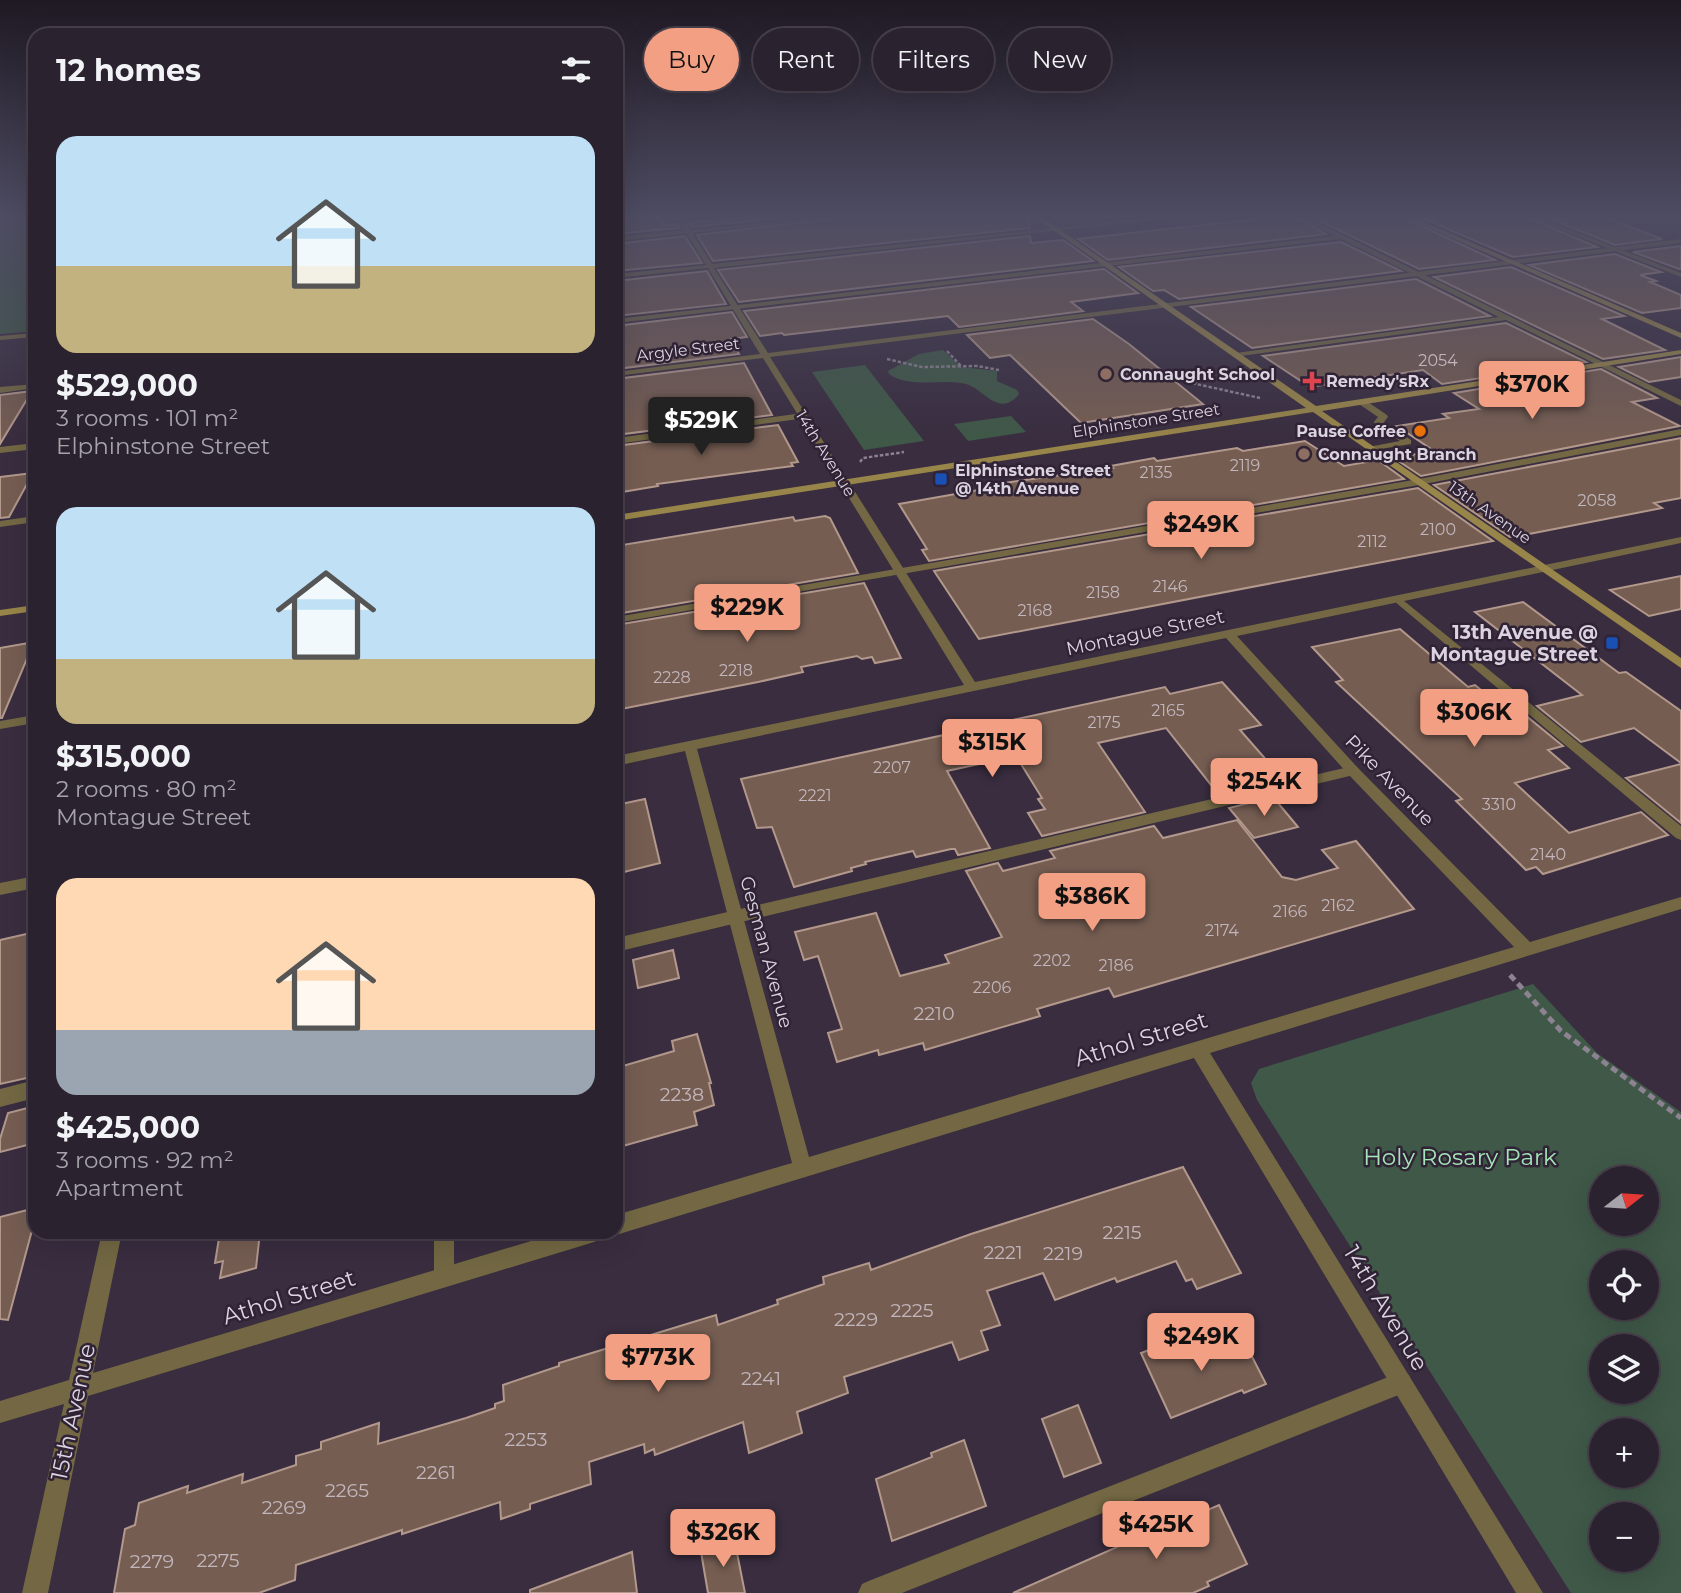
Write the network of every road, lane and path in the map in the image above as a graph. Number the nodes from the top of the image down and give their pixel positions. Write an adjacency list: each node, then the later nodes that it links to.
1 (726, 292): 8 (street, 14th Avenue)
2 (871, 292): 8 (street)
3 (1146, 292): 7 (street, 13th Avenue)
4 (1273, 292): 7 (street, Argyle Street)
5 (1455, 292): 9 (street)
6 (1581, 292): 12 (street)
7 (1165, 306): 15 (street, Argyle Street); 16 (street, 13th Avenue)
8 (736, 308): 10 (street); 15 (street, 14th Avenue)
9 (1506, 317): 16 (street); 18 (street)
10 (623, 320)
11 (28, 336): 13 (street)
12 (1681, 336)
13 (0, 338)
14 (1681, 352): 18 (street, Elphinstone Street)
15 (765, 355): 20 (street, Argyle Street); 30 (street, 14th Avenue)
16 (1236, 355): 29 (street, 13th Avenue)
17 (877, 357): 19 (path)
18 (1601, 363): 27 (street, Elphinstone Street); 28 (street)
19 (999, 370)
20 (623, 373)
21 (1208, 377): 23 (path)
22 (1187, 382): 23 (path)
23 (1194, 383): 26 (path)
24 (28, 387): 25 (street)
25 (0, 390)
26 (1261, 398)
27 (1362, 402): 29 (street, Elphinstone Street); 34 (street)
28 (1681, 403)
29 (1315, 410): 34 (street, 13th Avenue); 37 (street, Elphinstone Street)
30 (803, 416): 32 (street); 37 (street, 14th Avenue)
31 (1681, 432): 36 (street)
32 (623, 440)
33 (28, 447): 35 (street)
34 (1371, 449): 36 (street, 13th Avenue)
35 (0, 450)
36 (1419, 482): 42 (street, 13th Avenue); 43 (street)
37 (845, 483): 38 (street, Elphinstone Street); 43 (street, 14th Avenue)
38 (623, 517)
39 (28, 520): 40 (street)
40 (0, 524)
41 (1681, 540): 42 (street, Montague Street)
42 (1544, 569): 44 (street, Montague Street); 49 (street, 13th Avenue)
43 (900, 572): 47 (street); 50 (street, 14th Avenue)
44 (1398, 599): 48 (street, Montague Street); 56 (street)
45 (28, 609): 46 (street)
46 (0, 613)
47 (623, 619)
48 (1228, 634): 50 (street, Montague Street); 55 (street, Pike Avenue)
49 (1681, 664)
50 (972, 688): 53 (street, Montague Street)
51 (28, 720): 52 (street)
52 (0, 725)
53 (690, 746): 54 (street, Montague Street); 60 (street, Gesman Avenue)
54 (623, 760)
55 (1353, 771): 60 (street); 62 (street, Pike Avenue)
56 (1681, 834)
57 (28, 884): 58 (street)
58 (0, 890)
59 (1681, 903): 62 (street, Athol Street)
60 (736, 917): 61 (street); 68 (street, Gesman Avenue)
61 (623, 943)
62 (1527, 950): 63 (street, Athol Street)
63 (1495, 959): 64 (street, Athol Street); 67 (path)
64 (1198, 1049): 68 (street, Athol Street); 74 (street, 14th Avenue)
65 (28, 1091): 66 (street)
66 (0, 1098)
67 (1681, 1118)
68 (803, 1169): 69 (street, Athol Street)
69 (623, 1223)
70 (111, 1239): 75 (street, 15th Avenue)
71 (444, 1239): 73 (street)
72 (571, 1239): 73 (street, Athol Street)
73 (444, 1277): 75 (street, Athol Street)
74 (1401, 1382): 78 (street); 79 (street, 14th Avenue)
75 (79, 1388): 76 (street, Athol Street); 77 (street, 15th Avenue)
76 (0, 1412)
77 (35, 1593)
78 (871, 1593)
79 (1530, 1593)

